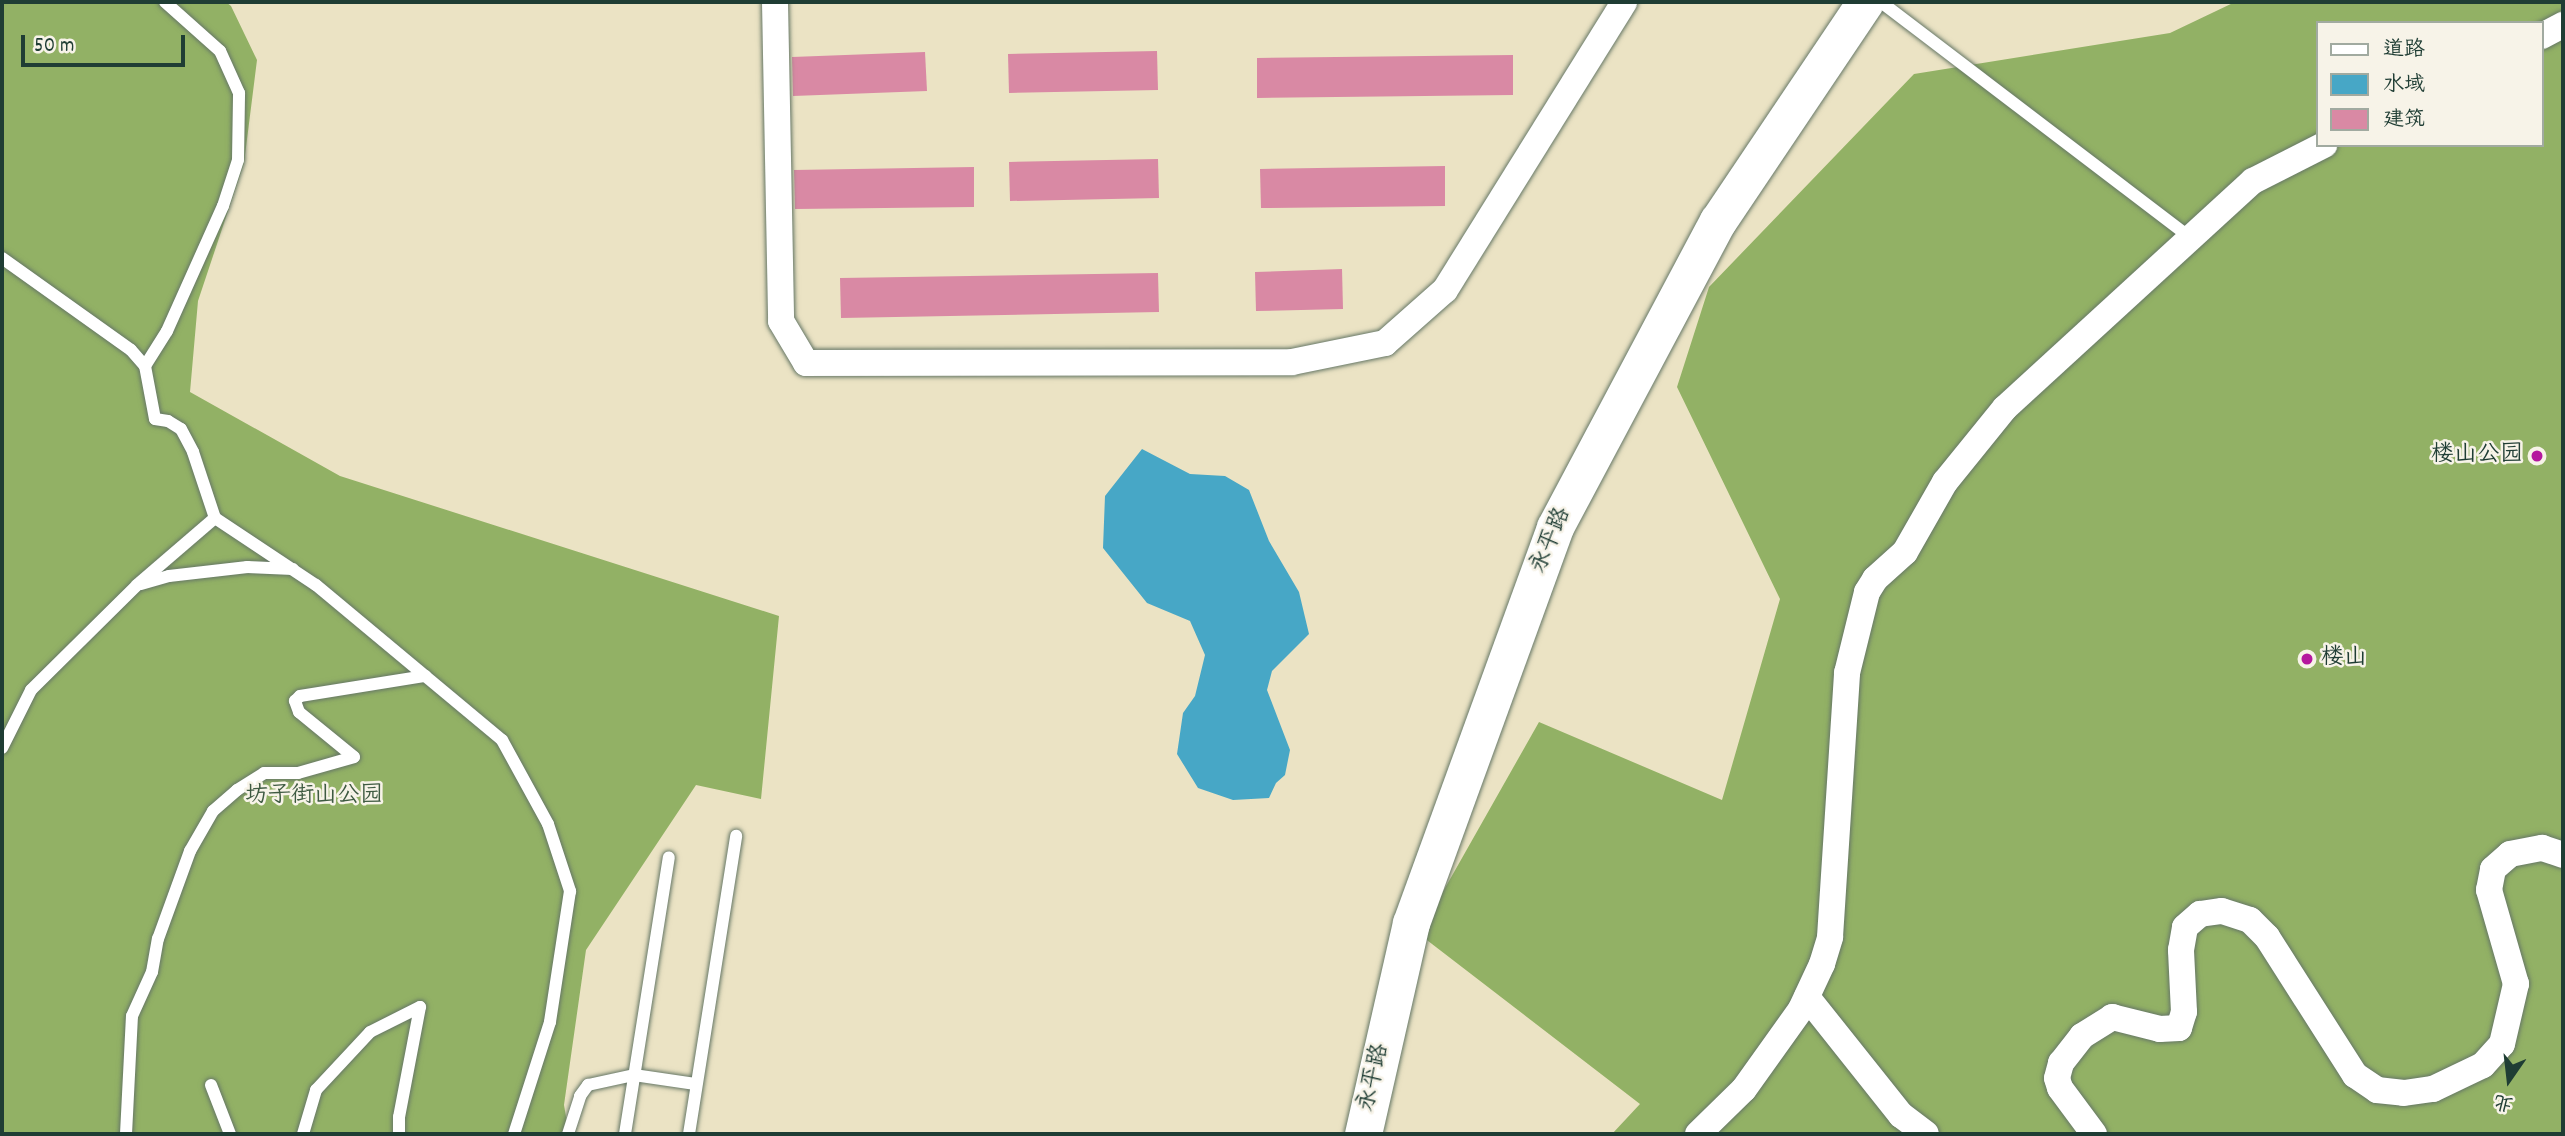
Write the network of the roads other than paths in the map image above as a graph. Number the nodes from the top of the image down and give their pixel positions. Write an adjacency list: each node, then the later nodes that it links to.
1 (165, 2): 12 (lane)
2 (775, 2): 3 (street)
3 (1624, 2)
4 (1839, 2): 33 (main road, 永平路)
5 (1865, 2): 34 (main road, 永平路)
6 (1881, 2): 10 (lane)
7 (2563, 25): 8 (street)
8 (2544, 35)
9 (2320, 147): 10 (street)
10 (2191, 238): 21 (street)
11 (2, 258): 12 (lane)
12 (145, 366): 13 (lane)
13 (215, 518): 14 (lane); 15 (lane)
14 (295, 569): 15 (lane); 16 (lane)
15 (137, 585): 17 (lane)
16 (425, 676): 25 (lane); 29 (lane)
17 (2, 748)
18 (736, 836): 23 (lane)
19 (2563, 855): 37 (street)
20 (669, 857): 22 (lane)
21 (1807, 997): 35 (street); 36 (street)
22 (634, 1074): 23 (lane); 30 (lane); 31 (lane)
23 (695, 1084): 32 (lane)
24 (211, 1085): 26 (lane)
25 (126, 1134)
26 (230, 1134)
27 (303, 1134): 28 (lane)
28 (399, 1134)
29 (514, 1134)
30 (568, 1134)
31 (625, 1134)
32 (689, 1134)
33 (1342, 1134)
34 (1363, 1134)
35 (1698, 1134)
36 (1926, 1134)
37 (2094, 1134)

